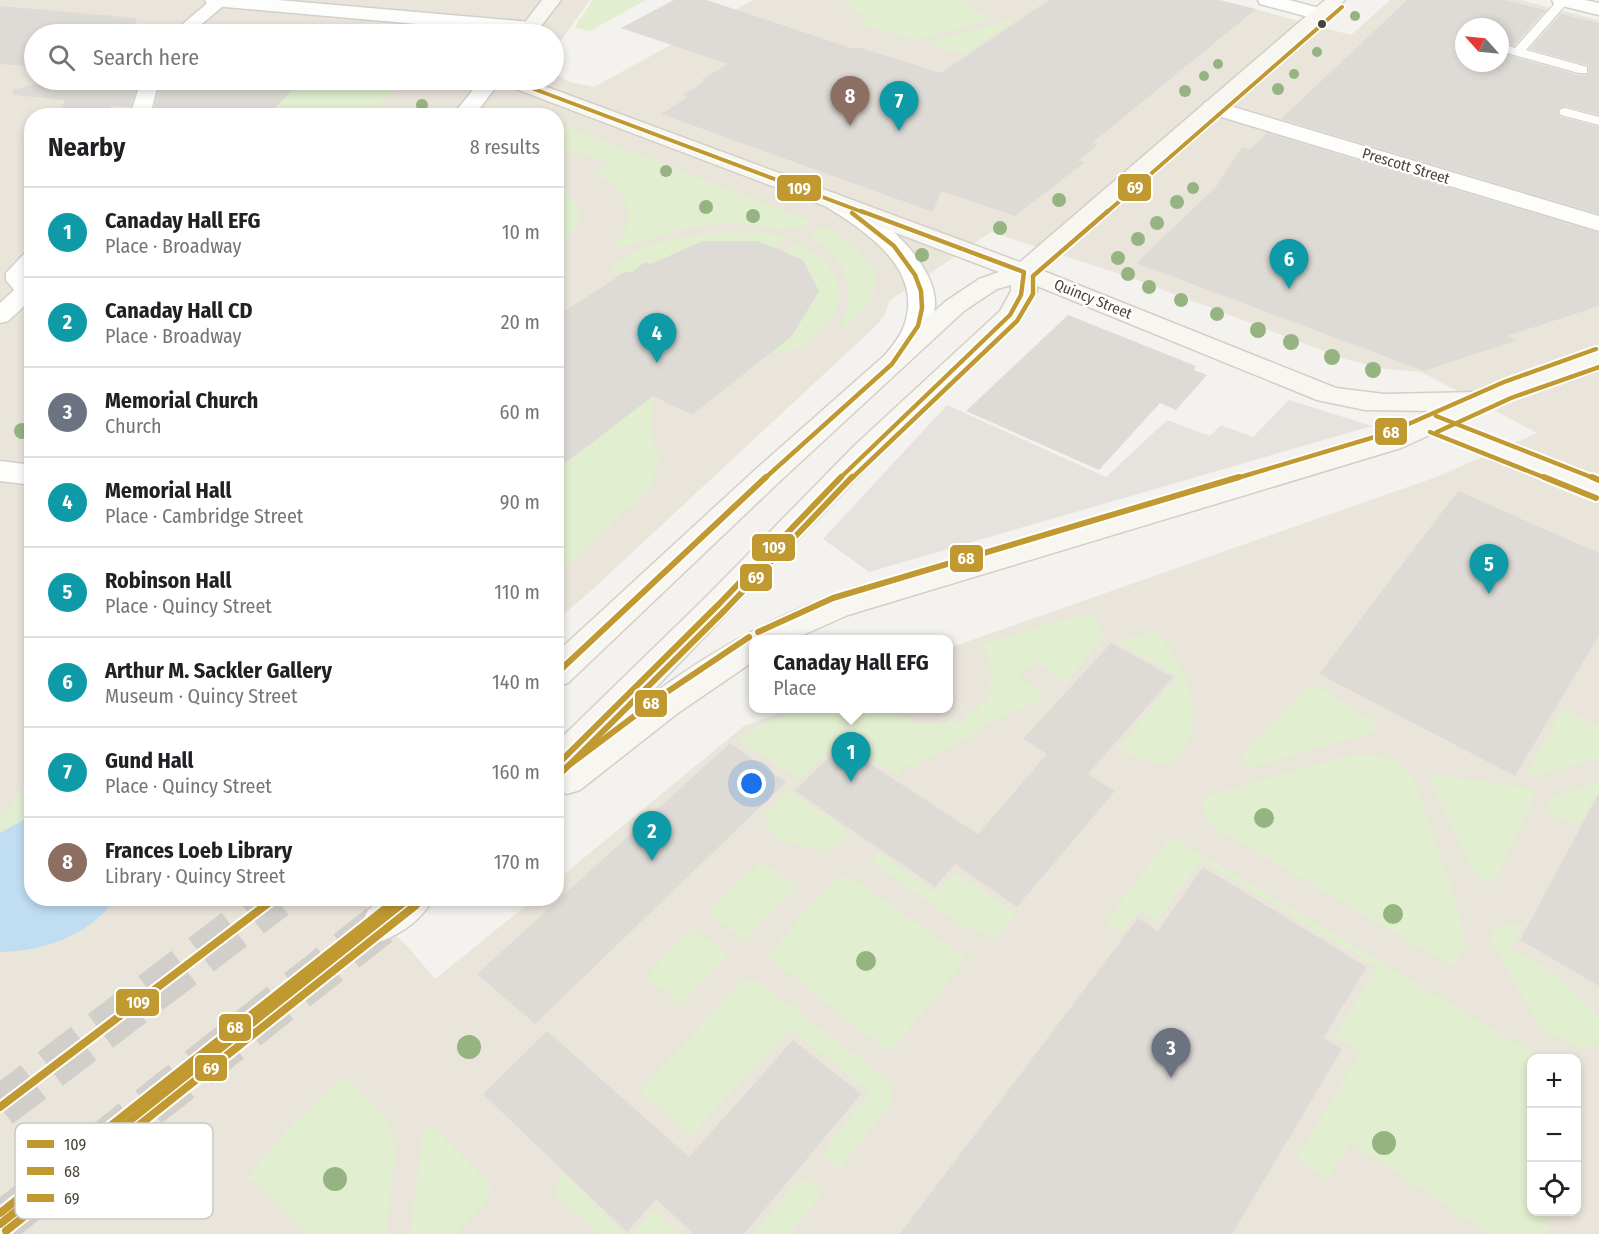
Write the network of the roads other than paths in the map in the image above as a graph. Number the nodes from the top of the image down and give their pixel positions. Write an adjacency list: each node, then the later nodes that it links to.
1 (214, 0): 6 (street)
2 (552, 0): 11 (main road)
3 (1267, 0): 8 (street)
4 (1336, 0): 8 (main road)
5 (1562, 0): 7 (street); 13 (lane)
6 (220, 1): 9 (street); 10 (street)
7 (1599, 9)
8 (1320, 14): 18 (main road)
9 (192, 24)
10 (456, 24)
11 (533, 24)
12 (1509, 50): 13 (lane)
13 (1518, 52): 14 (lane)
14 (1583, 70)
15 (147, 90): 19 (street)
16 (482, 90): 20 (street)
17 (537, 90): 23 (main road, Quincy Street)
18 (1213, 107): 24 (street, Prescott Street); 26 (main road)
19 (142, 108)
20 (468, 108)
21 (1565, 112): 22 (lane)
22 (1599, 121)
23 (830, 199): 26 (main road, Quincy Street); 31 (street)
24 (1599, 224)
25 (24, 266): 27 (street)
26 (1024, 272): 31 (main road); 32 (main road, Quincy Street); 40 (main road)
27 (24, 285)
28 (24, 293): 29 (street)
29 (0, 316)
30 (1599, 357): 32 (main road)
31 (892, 364): 39 (main road)
32 (1481, 401): 33 (main road)
33 (1433, 424): 36 (main road); 37 (main road)
34 (0, 471): 35 (street)
35 (24, 474)
36 (1599, 490)
37 (770, 635)
38 (749, 647): 41 (main road)
39 (564, 666)
40 (564, 758)
41 (564, 782)

